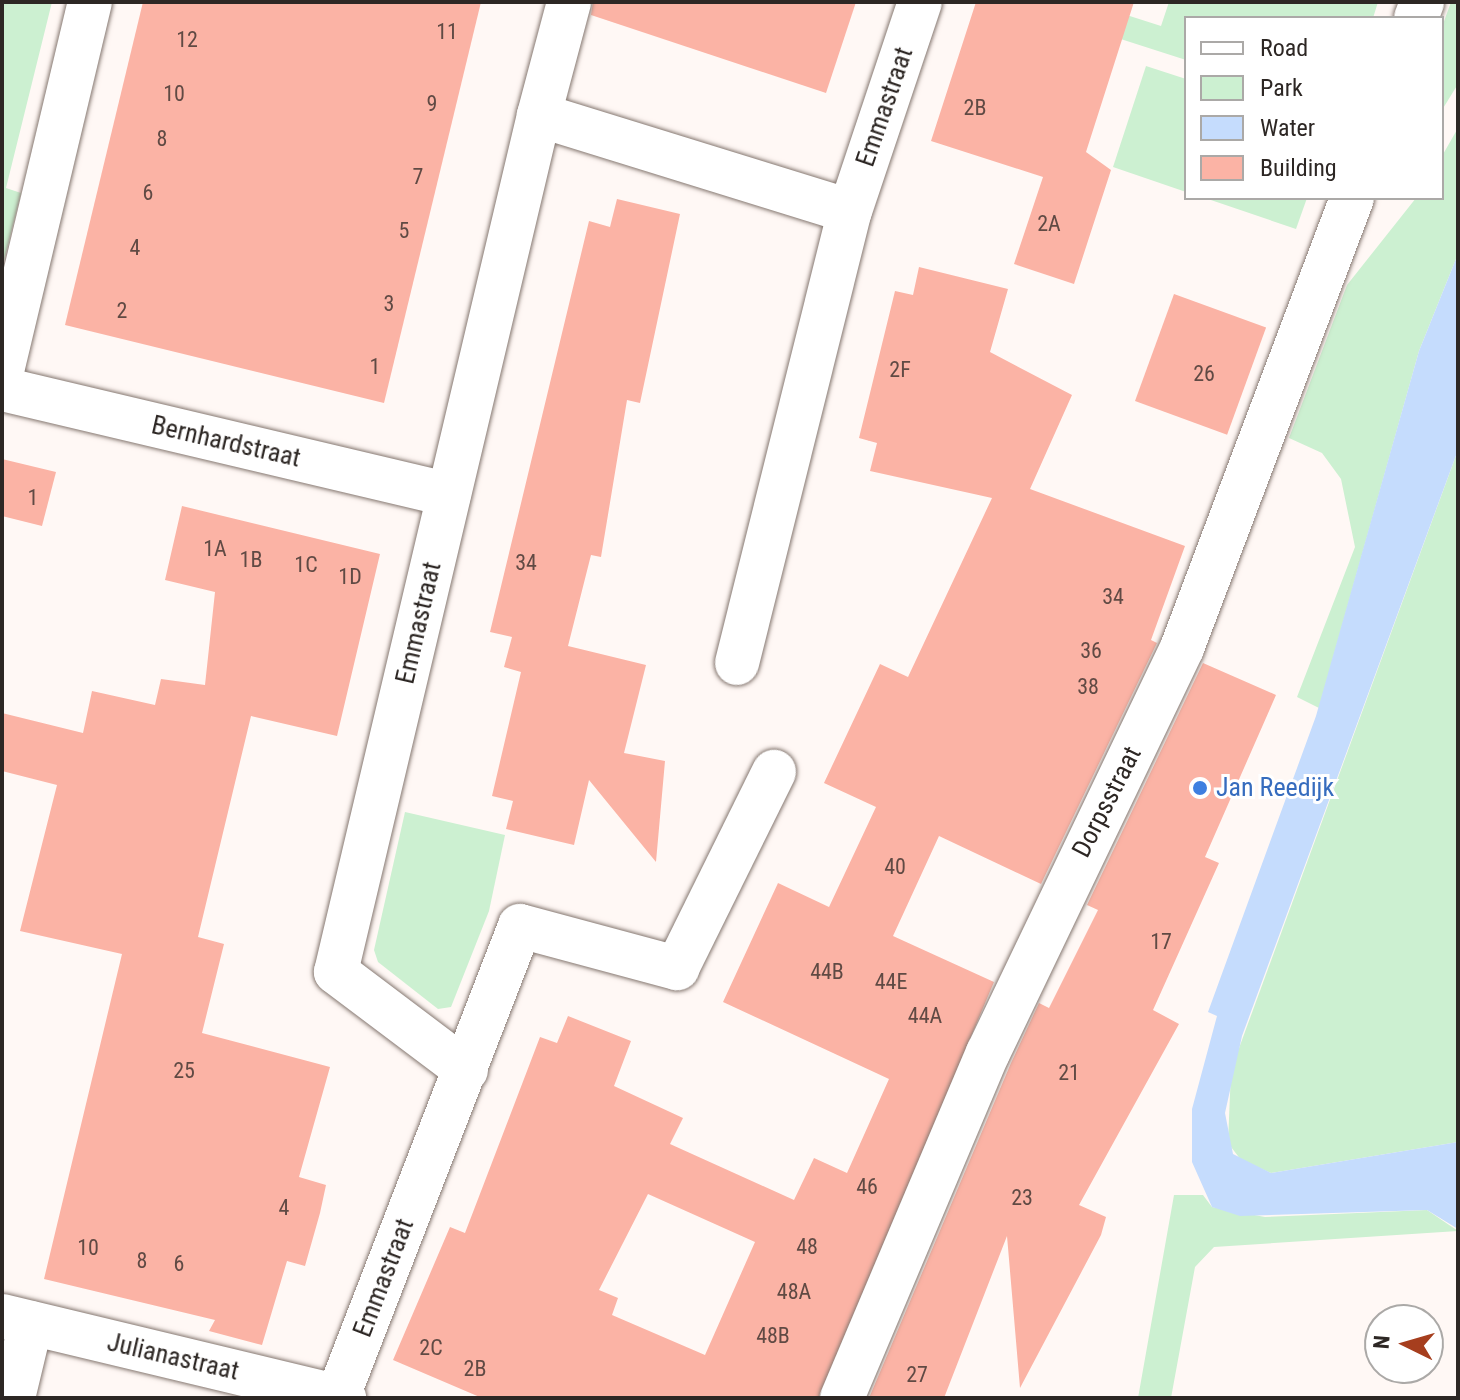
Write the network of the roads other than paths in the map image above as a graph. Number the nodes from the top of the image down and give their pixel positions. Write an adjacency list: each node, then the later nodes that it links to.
1 (90, 2): 7 (street)
2 (569, 2): 4 (street, Emmastraat)
3 (920, 2): 6 (street, Emmastraat)
4 (539, 115): 6 (street); 9 (street, Emmastraat)
5 (1351, 200): 16 (street, Dorpsstraat)
6 (850, 211): 10 (street, Emmastraat)
7 (2, 371)
8 (2, 389): 9 (street, Bernhardstraat)
9 (449, 495): 12 (street, Emmastraat)
10 (737, 663)
11 (774, 772): 12 (street, Emmastraat)
12 (466, 1070): 14 (street, Emmastraat)
13 (16, 1319): 14 (street, Julianastraat); 15 (street)
14 (341, 1397)
15 (13, 1398)
16 (842, 1398)

